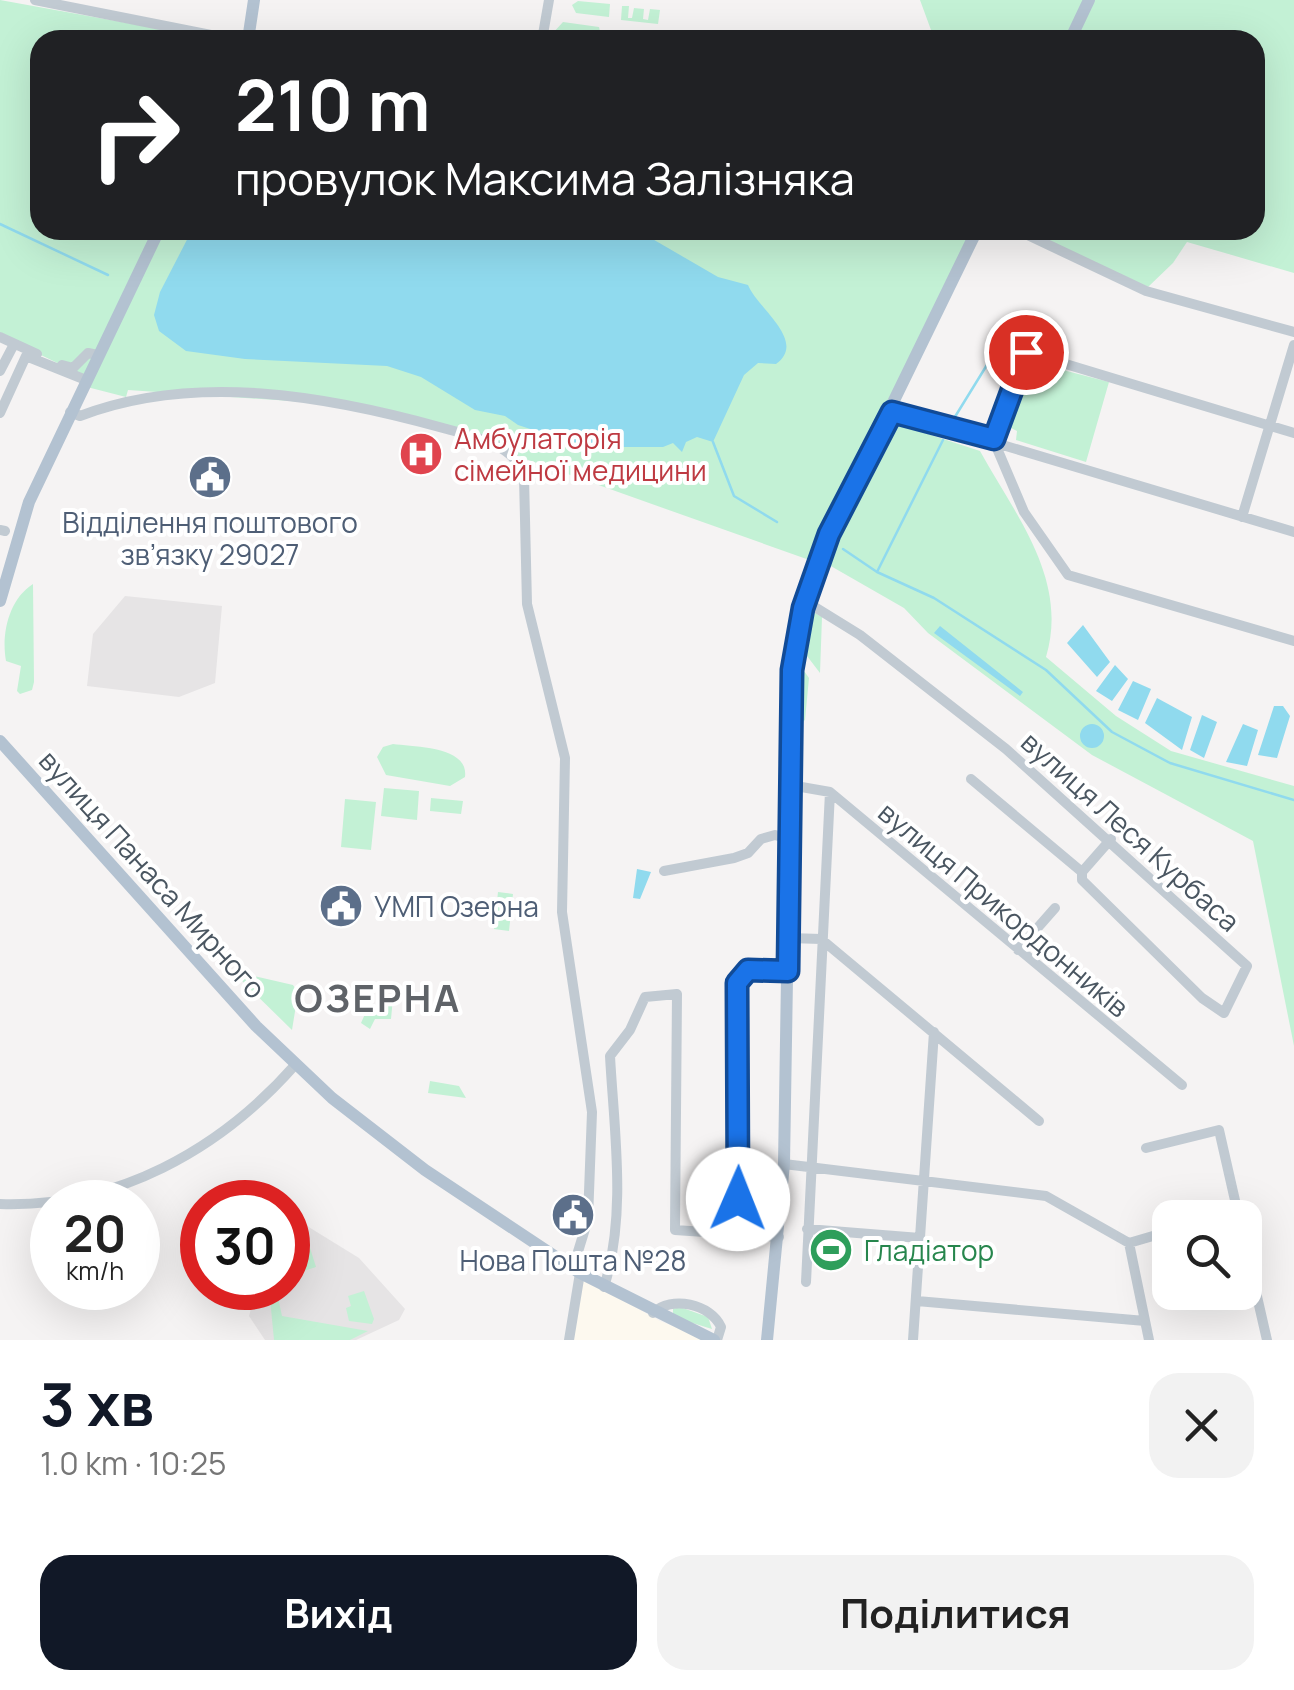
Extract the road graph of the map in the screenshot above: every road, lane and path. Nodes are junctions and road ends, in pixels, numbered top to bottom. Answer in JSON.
{"nodes":[{"id":1,"x":35,"y":0,"type":"edge"},
{"id":2,"x":254,"y":0,"type":"edge"},
{"id":3,"x":549,"y":0,"type":"edge"},
{"id":4,"x":1089,"y":0,"type":"edge"},
{"id":5,"x":186,"y":30,"type":"edge"},
{"id":6,"x":250,"y":30,"type":"edge"},
{"id":7,"x":544,"y":30,"type":"edge"},
{"id":8,"x":1075,"y":30,"type":"edge"},
{"id":9,"x":154,"y":240,"type":"edge"},
{"id":10,"x":972,"y":240,"type":"edge"},
{"id":11,"x":1038,"y":240,"type":"edge"},
{"id":12,"x":1294,"y":332,"type":"edge"},
{"id":13,"x":0,"y":340,"type":"edge"},
{"id":14,"x":1294,"y":345,"type":"edge"},
{"id":15,"x":12,"y":348,"type":"junction"},
{"id":16,"x":26,"y":356,"type":"junction"},
{"id":17,"x":98,"y":356,"type":"junction"},
{"id":18,"x":0,"y":371,"type":"edge"},
{"id":19,"x":86,"y":380,"type":"junction"},
{"id":20,"x":70,"y":412,"type":"junction"},
{"id":21,"x":892,"y":412,"type":"junction"},
{"id":22,"x":0,"y":413,"type":"edge"},
{"id":23,"x":1269,"y":425,"type":"junction"},
{"id":24,"x":1294,"y":433,"type":"edge"},
{"id":25,"x":994,"y":439,"type":"junction"},
{"id":26,"x":1242,"y":517,"type":"junction"},
{"id":27,"x":1294,"y":532,"type":"edge"},
{"id":28,"x":0,"y":600,"type":"edge"},
{"id":29,"x":805,"y":601,"type":"junction"},
{"id":30,"x":1294,"y":641,"type":"edge"},
{"id":31,"x":2,"y":745,"type":"edge"},
{"id":32,"x":970,"y":779,"type":"dead end"},
{"id":33,"x":790,"y":785,"type":"junction"},
{"id":34,"x":830,"y":792,"type":"junction"},
{"id":35,"x":788,"y":839,"type":"junction"},
{"id":36,"x":1111,"y":839,"type":"junction"},
{"id":37,"x":664,"y":872,"type":"dead end"},
{"id":38,"x":1082,"y":872,"type":"junction"},
{"id":39,"x":1055,"y":908,"type":"dead end"},
{"id":40,"x":789,"y":938,"type":"junction"},
{"id":41,"x":820,"y":939,"type":"junction"},
{"id":42,"x":1018,"y":950,"type":"junction"},
{"id":43,"x":788,"y":971,"type":"junction"},
{"id":44,"x":934,"y":1032,"type":"junction"},
{"id":45,"x":295,"y":1065,"type":"junction"},
{"id":46,"x":1182,"y":1085,"type":"dead end"},
{"id":47,"x":1040,"y":1121,"type":"dead end"},
{"id":48,"x":1146,"y":1148,"type":"dead end"},
{"id":49,"x":784,"y":1164,"type":"junction"},
{"id":50,"x":810,"y":1167,"type":"junction"},
{"id":51,"x":925,"y":1182,"type":"junction"},
{"id":52,"x":1235,"y":1200,"type":"edge"},
{"id":53,"x":0,"y":1204,"type":"edge"},
{"id":54,"x":807,"y":1229,"type":"junction"},
{"id":55,"x":736,"y":1233,"type":"junction"},
{"id":56,"x":1152,"y":1236,"type":"edge"},
{"id":57,"x":779,"y":1238,"type":"junction"},
{"id":58,"x":920,"y":1238,"type":"junction"},
{"id":59,"x":1129,"y":1243,"type":"junction"},
{"id":60,"x":576,"y":1271,"type":"junction"},
{"id":61,"x":806,"y":1282,"type":"dead end"},
{"id":62,"x":604,"y":1286,"type":"junction"},
{"id":63,"x":916,"y":1301,"type":"junction"},
{"id":64,"x":1259,"y":1310,"type":"edge"},
{"id":65,"x":653,"y":1313,"type":"junction"},
{"id":66,"x":1145,"y":1322,"type":"junction"},
{"id":67,"x":569,"y":1340,"type":"edge"},
{"id":68,"x":716,"y":1340,"type":"edge"},
{"id":69,"x":766,"y":1340,"type":"edge"},
{"id":70,"x":913,"y":1340,"type":"edge"},
{"id":71,"x":1149,"y":1340,"type":"edge"},
{"id":72,"x":1266,"y":1340,"type":"edge"}],
"edges":[{"from":1,"to":5,"type":"street"},
{"from":2,"to":6,"type":"main road"},
{"from":3,"to":7,"type":"street"},
{"from":4,"to":8,"type":"main road"},
{"from":9,"to":17,"type":"main road"},
{"from":10,"to":21,"type":"main road"},
{"from":11,"to":12,"type":"street"},
{"from":13,"to":15,"type":"street"},
{"from":13,"to":17,"type":"street"},
{"from":14,"to":23,"type":"street"},
{"from":15,"to":16,"type":"street"},
{"from":15,"to":18,"type":"street"},
{"from":16,"to":19,"type":"street"},
{"from":16,"to":22,"type":"street"},
{"from":17,"to":19,"type":"main road"},
{"from":19,"to":20,"type":"main road"},
{"from":20,"to":28,"type":"main road"},
{"from":20,"to":60,"type":"street"},
{"from":21,"to":25,"type":"street"},
{"from":21,"to":29,"type":"main road"},
{"from":23,"to":24,"type":"street"},
{"from":23,"to":25,"type":"street"},
{"from":23,"to":26,"type":"street"},
{"from":25,"to":26,"type":"street"},
{"from":25,"to":30,"type":"street"},
{"from":26,"to":27,"type":"street"},
{"from":29,"to":33,"type":"main road"},
{"from":29,"to":36,"type":"street","name":"вулиця Леся Курбаса"},
{"from":31,"to":45,"type":"main road","name":"вулиця Панаса Мирного"},
{"from":32,"to":38,"type":"street","name":"вулиця Леся Курбаса"},
{"from":33,"to":34,"type":"street"},
{"from":33,"to":35,"type":"main road"},
{"from":34,"to":41,"type":"street"},
{"from":34,"to":42,"type":"street","name":"вулиця Прикордонників"},
{"from":35,"to":37,"type":"street"},
{"from":35,"to":40,"type":"main road"},
{"from":36,"to":38,"type":"street"},
{"from":36,"to":38,"type":"street","name":"вулиця Леся Курбаса"},
{"from":39,"to":42,"type":"street"},
{"from":40,"to":41,"type":"street"},
{"from":40,"to":43,"type":"main road"},
{"from":41,"to":44,"type":"street"},
{"from":41,"to":50,"type":"street"},
{"from":42,"to":46,"type":"street","name":"вулиця Прикордонників"},
{"from":43,"to":49,"type":"main road"},
{"from":43,"to":55,"type":"street"},
{"from":44,"to":47,"type":"street"},
{"from":44,"to":51,"type":"street"},
{"from":45,"to":53,"type":"street"},
{"from":45,"to":60,"type":"main road","name":"вулиця Панаса Мирного"},
{"from":48,"to":52,"type":"street"},
{"from":49,"to":50,"type":"street"},
{"from":49,"to":57,"type":"main road"},
{"from":50,"to":51,"type":"street"},
{"from":50,"to":54,"type":"street"},
{"from":51,"to":58,"type":"street"},
{"from":51,"to":59,"type":"street"},
{"from":54,"to":58,"type":"street"},
{"from":54,"to":61,"type":"street"},
{"from":55,"to":57,"type":"street"},
{"from":55,"to":62,"type":"street"},
{"from":56,"to":59,"type":"street"},
{"from":57,"to":69,"type":"main road"},
{"from":58,"to":63,"type":"street"},
{"from":59,"to":66,"type":"street"},
{"from":60,"to":62,"type":"main road","name":"вулиця Панаса Мирного"},
{"from":60,"to":67,"type":"street"},
{"from":62,"to":65,"type":"main road","name":"вулиця Панаса Мирного"},
{"from":63,"to":66,"type":"street"},
{"from":63,"to":70,"type":"street"},
{"from":64,"to":72,"type":"street"},
{"from":65,"to":68,"type":"main road","name":"вулиця Панаса Мирного"},
{"from":65,"to":68,"type":"street"},
{"from":66,"to":71,"type":"street"}]}
